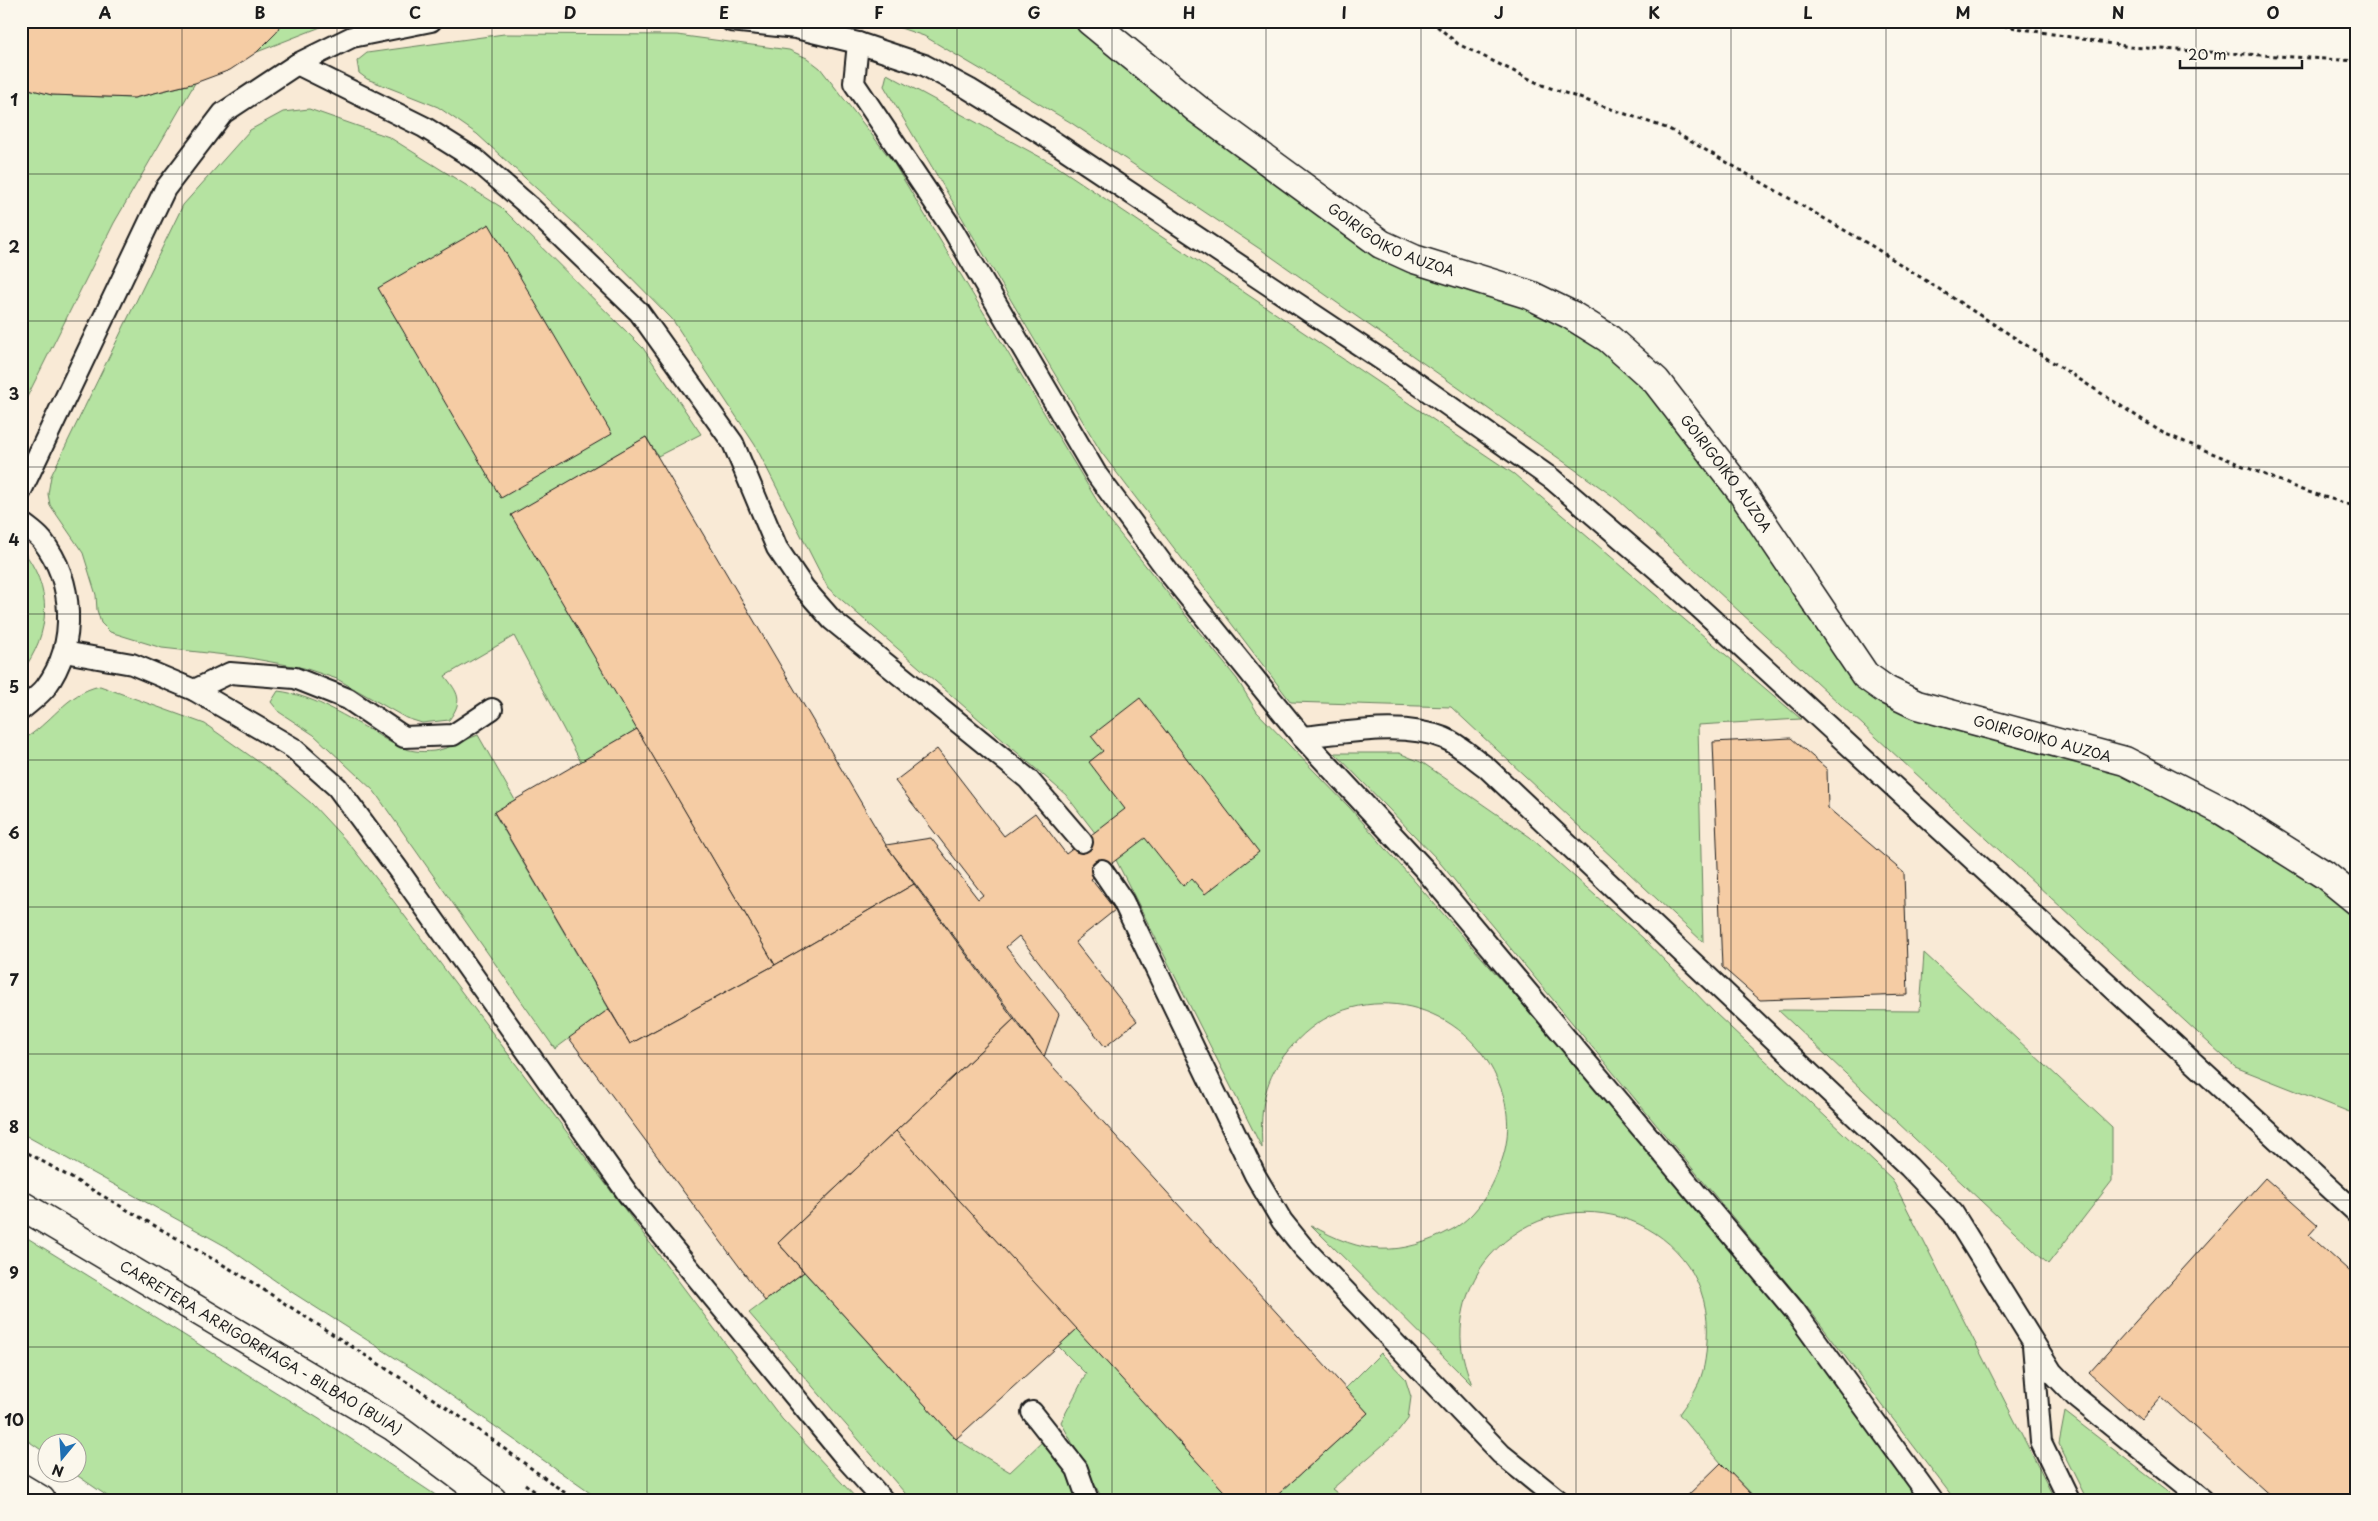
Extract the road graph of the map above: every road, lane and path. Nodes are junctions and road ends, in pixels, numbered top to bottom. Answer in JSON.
{"nodes":[{"id":1,"x":431,"y":21,"type":"edge"},
{"id":2,"x":730,"y":21,"type":"edge"},
{"id":3,"x":1090,"y":21,"type":"edge"},
{"id":4,"x":1431,"y":21,"type":"edge"},
{"id":5,"x":1988,"y":21,"type":"edge"},
{"id":6,"x":858,"y":43,"type":"junction"},
{"id":7,"x":2357,"y":61,"type":"edge"},
{"id":8,"x":296,"y":64,"type":"junction"},
{"id":9,"x":21,"y":491,"type":"edge"},
{"id":10,"x":2357,"y":507,"type":"edge"},
{"id":11,"x":21,"y":522,"type":"edge"},
{"id":12,"x":64,"y":652,"type":"junction"},
{"id":13,"x":194,"y":690,"type":"junction"},
{"id":14,"x":492,"y":709,"type":"dead end"},
{"id":15,"x":21,"y":710,"type":"edge"},
{"id":16,"x":1302,"y":737,"type":"junction"},
{"id":17,"x":1082,"y":842,"type":"dead end"},
{"id":18,"x":1102,"y":870,"type":"dead end"},
{"id":19,"x":2357,"y":901,"type":"edge"},
{"id":20,"x":21,"y":1149,"type":"edge"},
{"id":21,"x":21,"y":1205,"type":"edge"},
{"id":22,"x":2357,"y":1213,"type":"edge"},
{"id":23,"x":2033,"y":1341,"type":"junction"},
{"id":24,"x":1032,"y":1412,"type":"dead end"},
{"id":25,"x":21,"y":1488,"type":"edge"},
{"id":26,"x":37,"y":1500,"type":"edge"},
{"id":27,"x":41,"y":1500,"type":"edge"},
{"id":28,"x":492,"y":1500,"type":"edge"},
{"id":29,"x":575,"y":1500,"type":"edge"},
{"id":30,"x":883,"y":1500,"type":"edge"},
{"id":31,"x":1088,"y":1500,"type":"edge"},
{"id":32,"x":1558,"y":1500,"type":"edge"},
{"id":33,"x":1932,"y":1500,"type":"edge"},
{"id":34,"x":2069,"y":1500,"type":"edge"},
{"id":35,"x":2203,"y":1500,"type":"edge"}],
"edges":[{"from":1,"to":8,"type":"lane"},
{"from":2,"to":6,"type":"lane"},
{"from":3,"to":19,"type":"main road","name":"GOIRIGOIKO AUZOA"},
{"from":4,"to":10,"type":"path"},
{"from":5,"to":7,"type":"path"},
{"from":6,"to":16,"type":"lane"},
{"from":6,"to":22,"type":"lane"},
{"from":8,"to":9,"type":"lane"},
{"from":8,"to":17,"type":"lane"},
{"from":11,"to":12,"type":"lane"},
{"from":12,"to":13,"type":"lane"},
{"from":12,"to":15,"type":"lane"},
{"from":13,"to":14,"type":"lane"},
{"from":13,"to":30,"type":"lane"},
{"from":16,"to":23,"type":"lane"},
{"from":16,"to":33,"type":"lane"},
{"from":18,"to":32,"type":"lane"},
{"from":20,"to":29,"type":"path"},
{"from":21,"to":28,"type":"main road","name":"CARRETERA ARRIGORRIAGA - BILBAO (BUIA)"},
{"from":23,"to":34,"type":"lane"},
{"from":23,"to":35,"type":"lane"},
{"from":24,"to":31,"type":"lane"},
{"from":25,"to":26,"type":"main road"},
{"from":25,"to":27,"type":"main road"}]}
